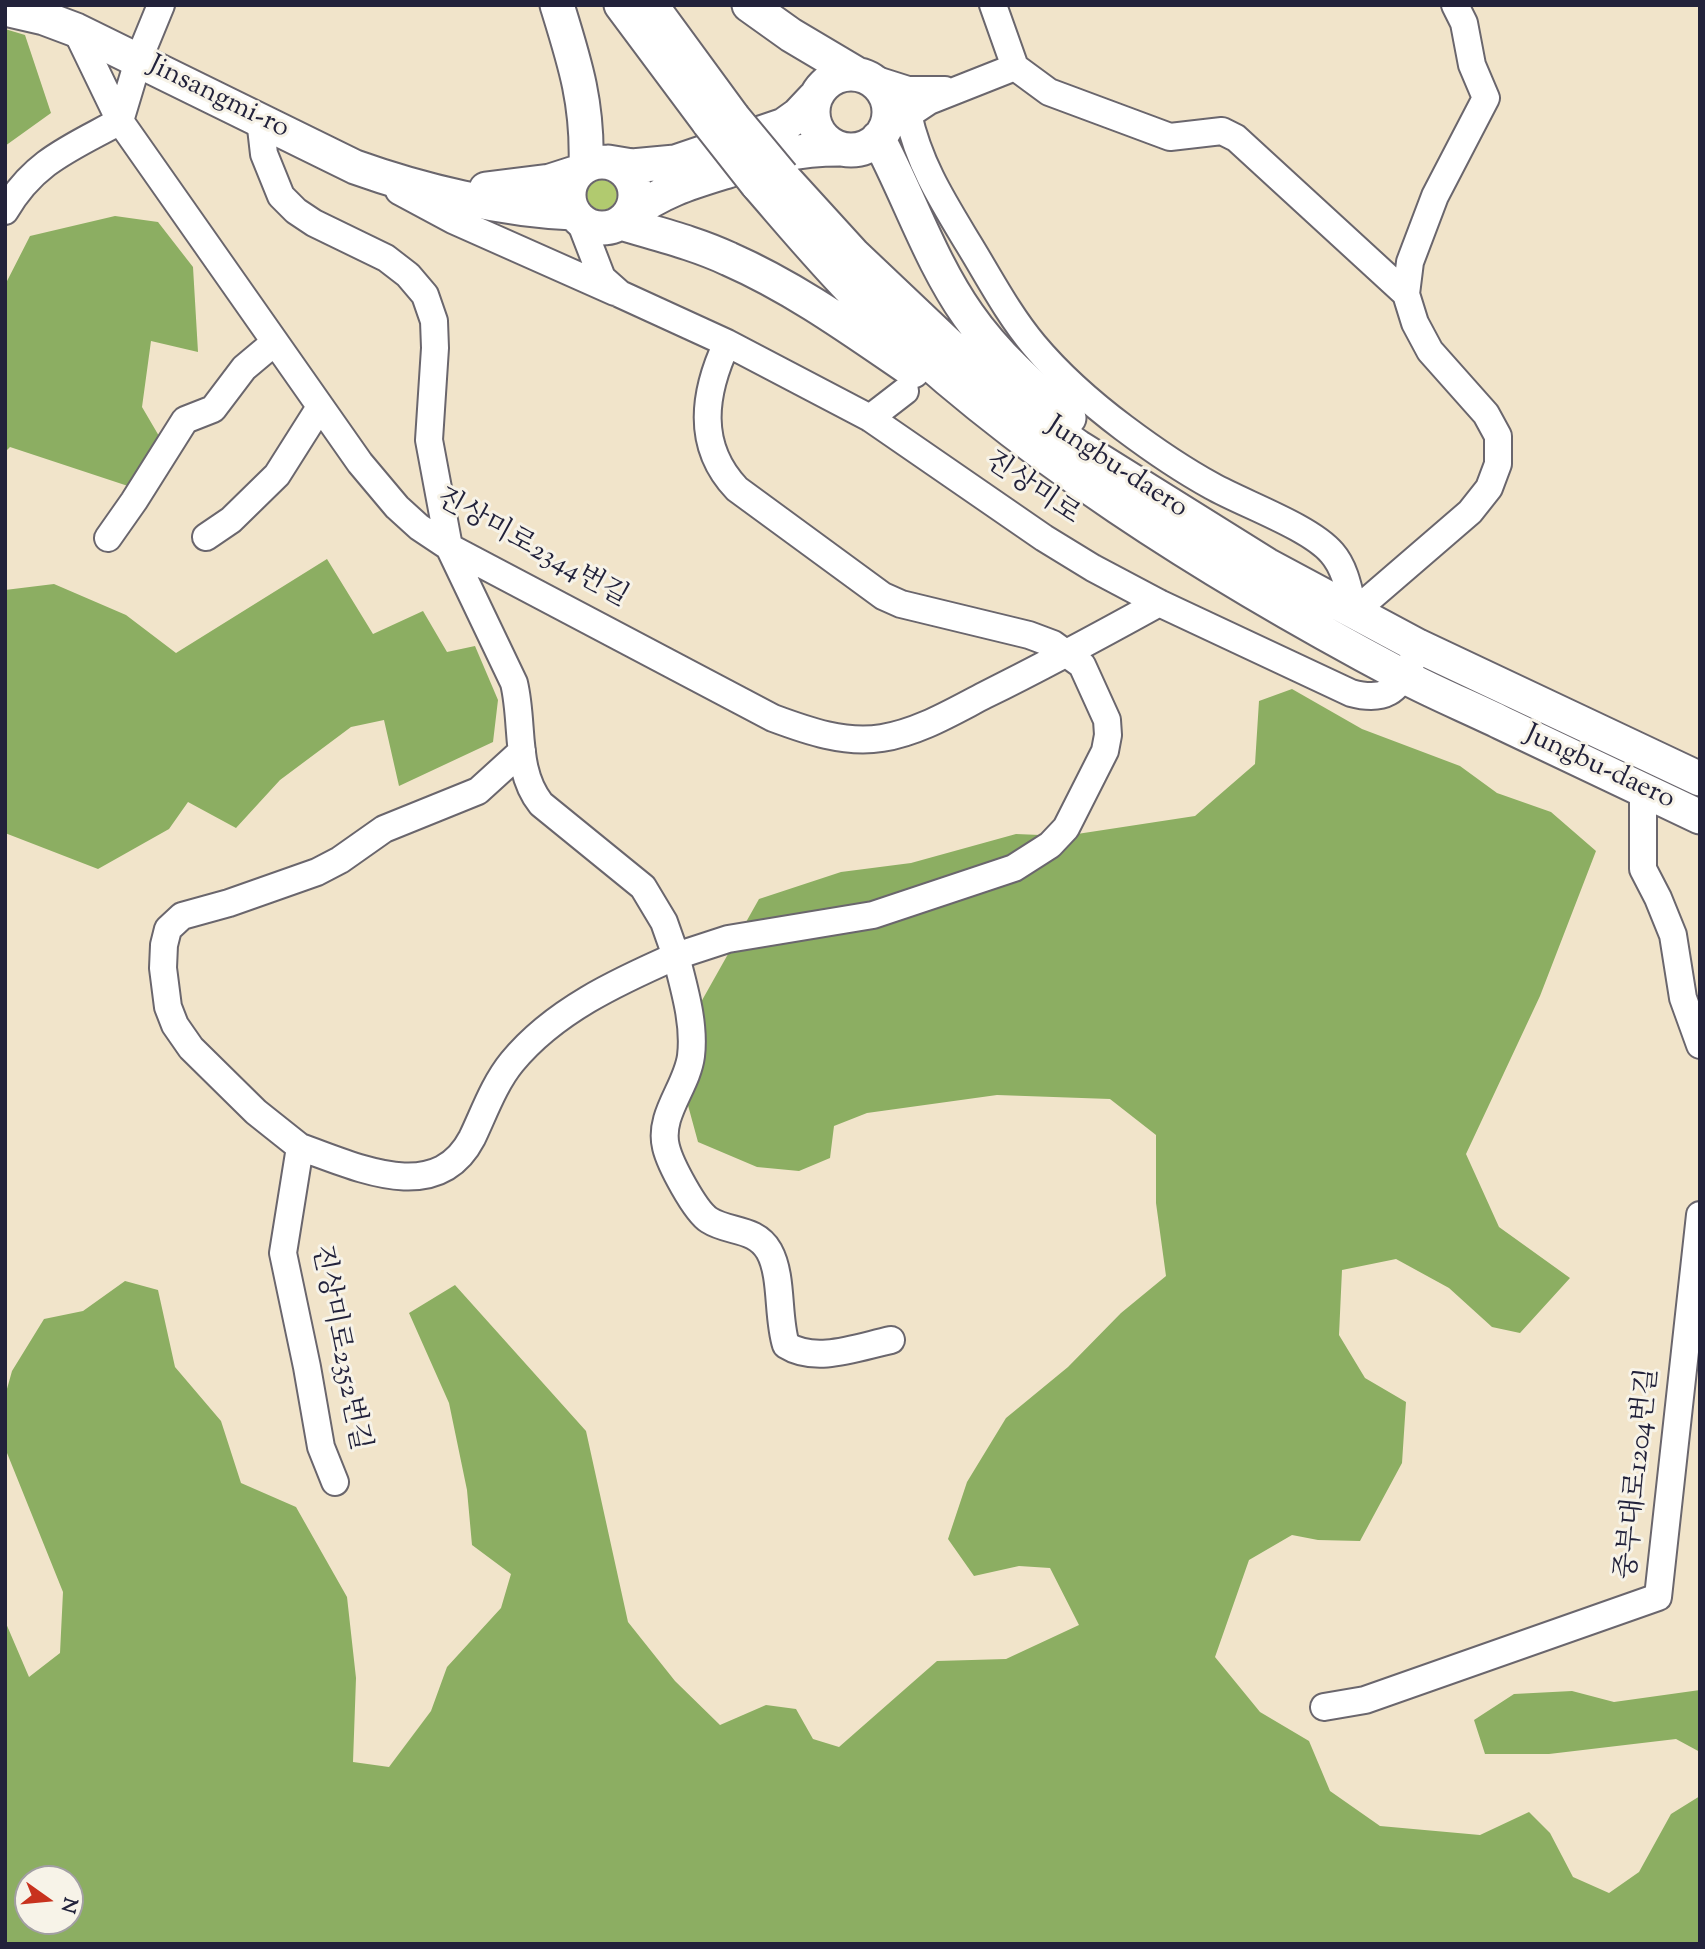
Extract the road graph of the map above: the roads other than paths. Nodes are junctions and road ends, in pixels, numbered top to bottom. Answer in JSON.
{"nodes":[{"id":1,"x":161,"y":5,"type":"edge"},
{"id":2,"x":556,"y":5,"type":"edge"},
{"id":3,"x":621,"y":5,"type":"edge"},
{"id":4,"x":651,"y":5,"type":"edge"},
{"id":5,"x":749,"y":5,"type":"edge"},
{"id":6,"x":993,"y":5,"type":"edge"},
{"id":7,"x":1455,"y":5,"type":"edge"},
{"id":8,"x":5,"y":9,"type":"edge"},
{"id":9,"x":76,"y":30,"type":"junction"},
{"id":10,"x":138,"y":61,"type":"junction"},
{"id":11,"x":1015,"y":67,"type":"junction"},
{"id":12,"x":861,"y":75,"type":"junction"},
{"id":13,"x":960,"y":89,"type":"junction"},
{"id":14,"x":814,"y":98,"type":"junction"},
{"id":15,"x":260,"y":119,"type":"junction"},
{"id":16,"x":721,"y":120,"type":"junction"},
{"id":17,"x":120,"y":121,"type":"junction"},
{"id":18,"x":890,"y":128,"type":"junction"},
{"id":19,"x":840,"y":149,"type":"junction"},
{"id":20,"x":591,"y":166,"type":"junction"},
{"id":21,"x":355,"y":167,"type":"junction"},
{"id":22,"x":769,"y":180,"type":"junction"},
{"id":23,"x":431,"y":189,"type":"junction"},
{"id":24,"x":5,"y":211,"type":"edge"},
{"id":25,"x":603,"y":220,"type":"junction"},
{"id":26,"x":611,"y":286,"type":"junction"},
{"id":27,"x":1406,"y":294,"type":"junction"},
{"id":28,"x":275,"y":342,"type":"junction"},
{"id":29,"x":727,"y":343,"type":"junction"},
{"id":30,"x":905,"y":391,"type":"dead end"},
{"id":31,"x":320,"y":407,"type":"junction"},
{"id":32,"x":870,"y":418,"type":"junction"},
{"id":33,"x":1090,"y":489,"type":"junction"},
{"id":34,"x":1187,"y":516,"type":"junction"},
{"id":35,"x":206,"y":537,"type":"dead end"},
{"id":36,"x":108,"y":538,"type":"dead end"},
{"id":37,"x":449,"y":547,"type":"junction"},
{"id":38,"x":1159,"y":603,"type":"junction"},
{"id":39,"x":1354,"y":612,"type":"junction"},
{"id":40,"x":1418,"y":646,"type":"junction"},
{"id":41,"x":1068,"y":654,"type":"junction"},
{"id":42,"x":1405,"y":677,"type":"junction"},
{"id":43,"x":522,"y":751,"type":"junction"},
{"id":44,"x":1700,"y":779,"type":"edge"},
{"id":45,"x":1643,"y":789,"type":"junction"},
{"id":46,"x":1700,"y":817,"type":"edge"},
{"id":47,"x":676,"y":956,"type":"junction"},
{"id":48,"x":1700,"y":1045,"type":"edge"},
{"id":49,"x":300,"y":1147,"type":"junction"},
{"id":50,"x":1700,"y":1215,"type":"edge"},
{"id":51,"x":891,"y":1340,"type":"dead end"},
{"id":52,"x":335,"y":1482,"type":"dead end"},
{"id":53,"x":1324,"y":1707,"type":"dead end"}],
"edges":[{"from":1,"to":10,"type":"street"},
{"from":2,"to":20,"type":"main road"},
{"from":3,"to":16,"type":"main road"},
{"from":4,"to":16,"type":"main road"},
{"from":5,"to":12,"type":"main road"},
{"from":6,"to":11,"type":"street"},
{"from":7,"to":27,"type":"street"},
{"from":8,"to":9,"type":"main road","name":"Jinsangmi-ro"},
{"from":9,"to":10,"type":"main road","name":"Jinsangmi-ro"},
{"from":9,"to":17,"type":"street","name":"진상미로2344번길"},
{"from":10,"to":15,"type":"main road","name":"Jinsangmi-ro"},
{"from":10,"to":17,"type":"street"},
{"from":11,"to":13,"type":"street"},
{"from":11,"to":27,"type":"street"},
{"from":12,"to":13,"type":"street"},
{"from":12,"to":14,"type":"main road"},
{"from":12,"to":18,"type":"main road"},
{"from":13,"to":18,"type":"street"},
{"from":14,"to":19,"type":"main road"},
{"from":14,"to":20,"type":"main road"},
{"from":15,"to":21,"type":"main road","name":"Jinsangmi-ro"},
{"from":15,"to":37,"type":"street"},
{"from":16,"to":22,"type":"main road","bridge":true},
{"from":17,"to":24,"type":"street"},
{"from":17,"to":28,"type":"street","name":"진상미로2344번길"},
{"from":18,"to":19,"type":"main road"},
{"from":18,"to":34,"type":"main road"},
{"from":18,"to":39,"type":"street"},
{"from":19,"to":25,"type":"main road"},
{"from":20,"to":23,"type":"main road"},
{"from":20,"to":25,"type":"main road"},
{"from":20,"to":25,"type":"main road"},
{"from":21,"to":23,"type":"main road","name":"Jinsangmi-ro"},
{"from":21,"to":26,"type":"street","name":"진상미로"},
{"from":22,"to":33,"type":"main road","name":"Jungbu-daero"},
{"from":22,"to":34,"type":"main road","name":"Jungbu-daero"},
{"from":23,"to":25,"type":"main road"},
{"from":25,"to":26,"type":"street"},
{"from":25,"to":33,"type":"main road"},
{"from":26,"to":29,"type":"street","name":"진상미로"},
{"from":27,"to":39,"type":"street"},
{"from":28,"to":31,"type":"street","name":"진상미로2344번길"},
{"from":28,"to":36,"type":"street"},
{"from":29,"to":32,"type":"street","name":"진상미로"},
{"from":29,"to":41,"type":"street"},
{"from":30,"to":32,"type":"street"},
{"from":31,"to":35,"type":"street"},
{"from":31,"to":37,"type":"street","name":"진상미로2344번길"},
{"from":32,"to":38,"type":"street","name":"진상미로"},
{"from":33,"to":42,"type":"main road","name":"Jungbu-daero"},
{"from":34,"to":39,"type":"main road","name":"Jungbu-daero"},
{"from":37,"to":41,"type":"street","name":"진상미로2344번길"},
{"from":37,"to":43,"type":"street"},
{"from":38,"to":41,"type":"street","name":"진상미로2344번길"},
{"from":38,"to":42,"type":"street","name":"진상미로"},
{"from":39,"to":40,"type":"main road","name":"Jungbu-daero"},
{"from":40,"to":42,"type":"street"},
{"from":40,"to":44,"type":"main road","name":"Jungbu-daero"},
{"from":41,"to":47,"type":"street"},
{"from":42,"to":45,"type":"main road","name":"Jungbu-daero"},
{"from":43,"to":47,"type":"street"},
{"from":43,"to":49,"type":"street"},
{"from":45,"to":46,"type":"main road","name":"Jungbu-daero"},
{"from":45,"to":48,"type":"street"},
{"from":47,"to":49,"type":"street"},
{"from":47,"to":51,"type":"street"},
{"from":49,"to":52,"type":"street","name":"진상미로2352번길"},
{"from":50,"to":53,"type":"street","name":"중부대로1204번길"}]}
